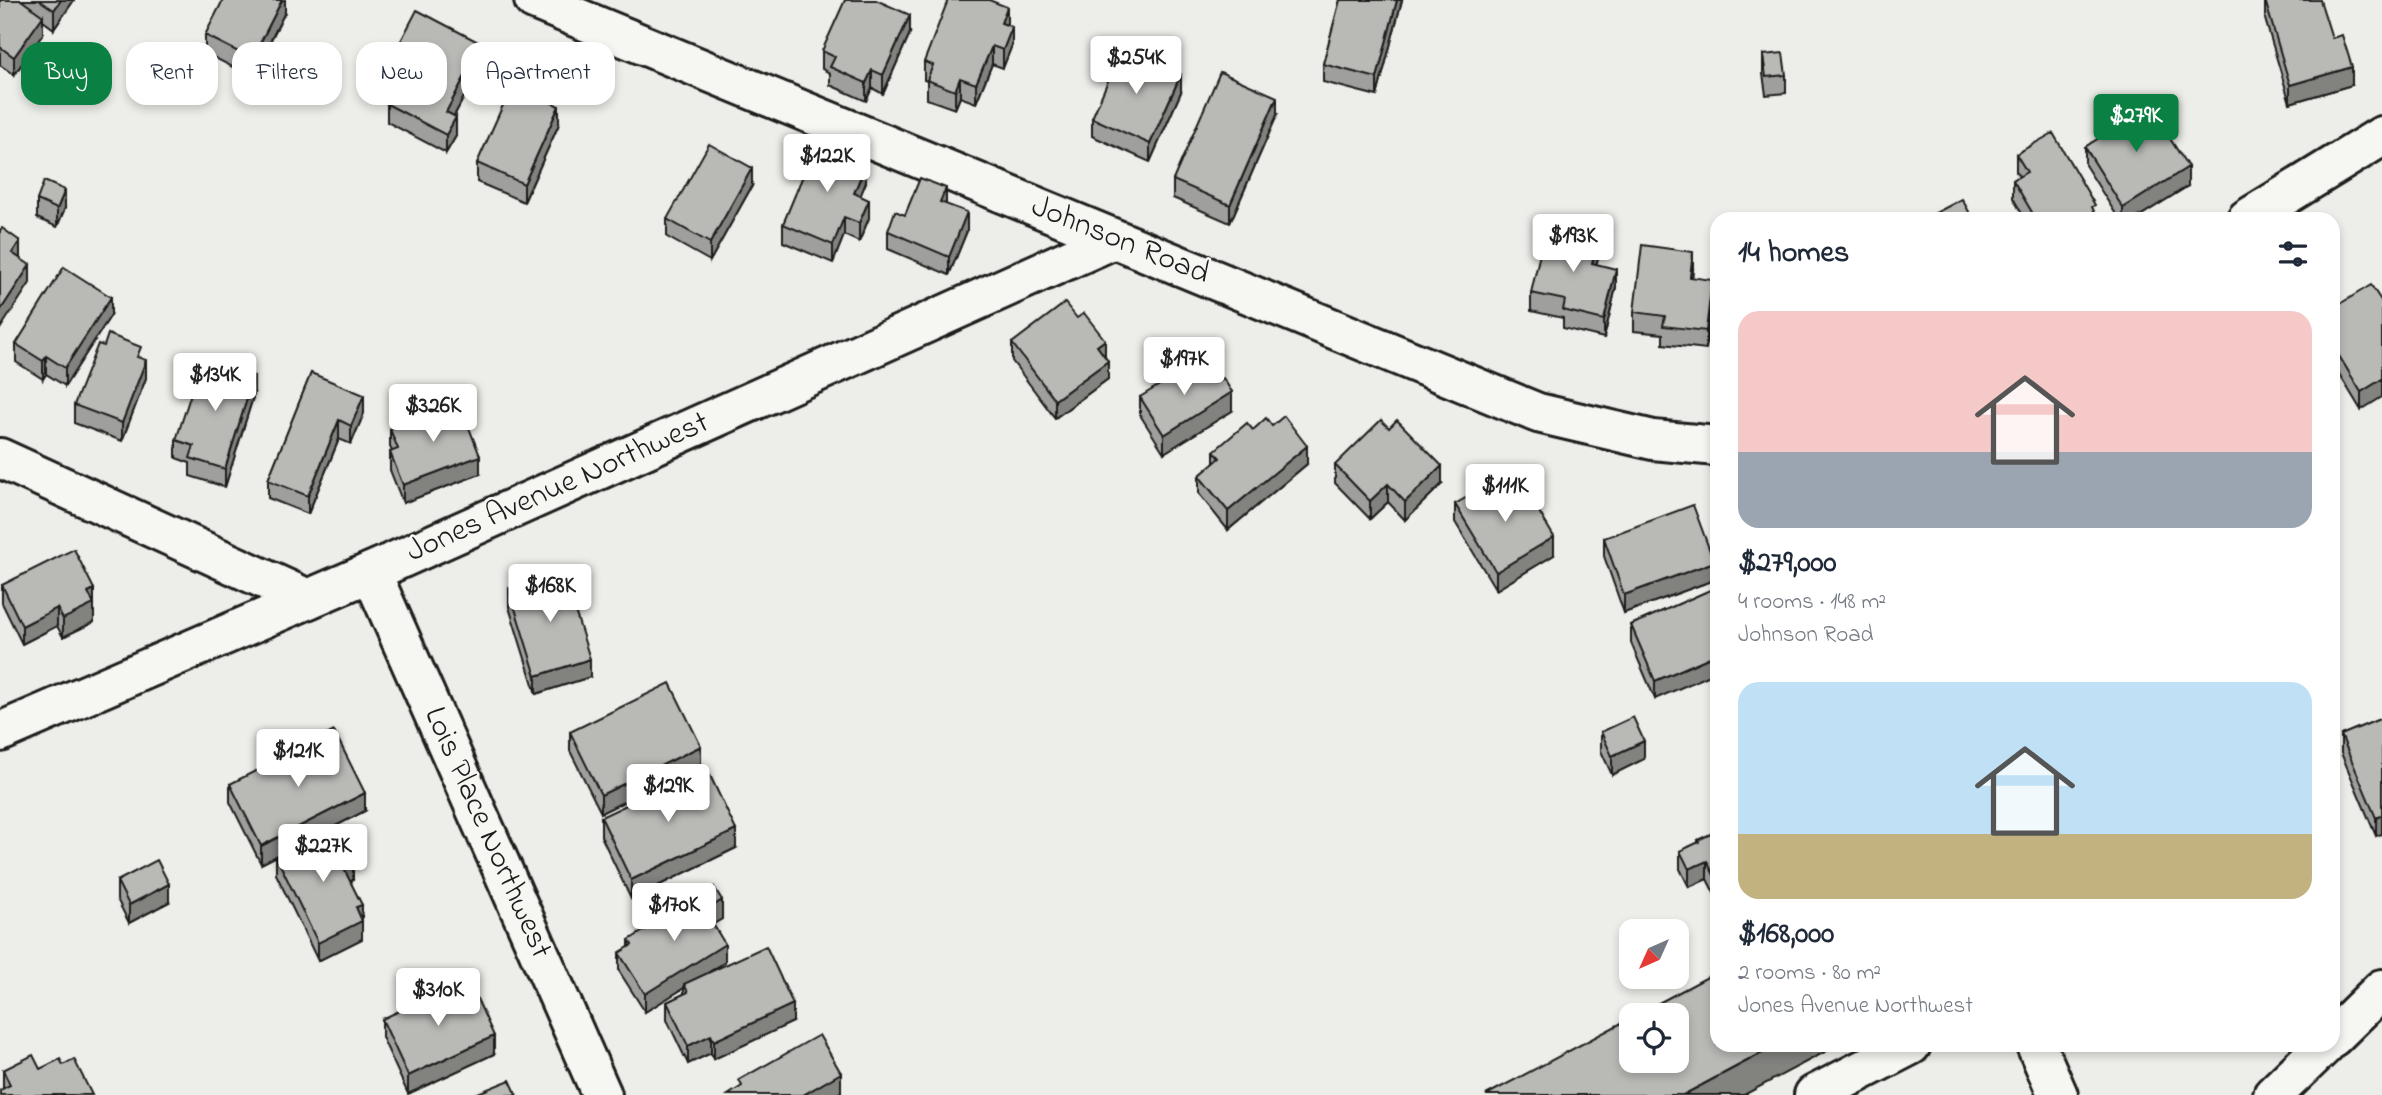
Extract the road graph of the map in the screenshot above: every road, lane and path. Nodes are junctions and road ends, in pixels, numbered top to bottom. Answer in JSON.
{"nodes":[{"id":1,"x":534,"y":0,"type":"edge"},
{"id":2,"x":2382,"y":136,"type":"edge"},
{"id":3,"x":2258,"y":212,"type":"edge"},
{"id":4,"x":1114,"y":239,"type":"junction"},
{"id":5,"x":1710,"y":445,"type":"edge"},
{"id":6,"x":0,"y":458,"type":"edge"},
{"id":7,"x":371,"y":572,"type":"junction"},
{"id":8,"x":308,"y":599,"type":"junction"},
{"id":9,"x":0,"y":732,"type":"edge"},
{"id":10,"x":2382,"y":989,"type":"edge"},
{"id":11,"x":2340,"y":1030,"type":"edge"},
{"id":12,"x":1897,"y":1052,"type":"edge"},
{"id":13,"x":2039,"y":1052,"type":"edge"},
{"id":14,"x":2318,"y":1052,"type":"edge"},
{"id":15,"x":602,"y":1095,"type":"edge"},
{"id":16,"x":1814,"y":1095,"type":"edge"},
{"id":17,"x":2058,"y":1095,"type":"edge"},
{"id":18,"x":2273,"y":1095,"type":"edge"}],
"edges":[{"from":1,"to":4,"type":"street","name":"Johnson Road"},
{"from":2,"to":3,"type":"street"},
{"from":4,"to":5,"type":"street","name":"Johnson Road"},
{"from":4,"to":7,"type":"street","name":"Jones Avenue Northwest"},
{"from":6,"to":8,"type":"street"},
{"from":7,"to":8,"type":"street","name":"Jones Avenue Northwest"},
{"from":7,"to":15,"type":"street","name":"Lois Place Northwest"},
{"from":8,"to":9,"type":"street","name":"Jones Avenue Northwest"},
{"from":10,"to":11,"type":"street"},
{"from":12,"to":16,"type":"street"},
{"from":13,"to":17,"type":"street"},
{"from":14,"to":18,"type":"street"}]}
